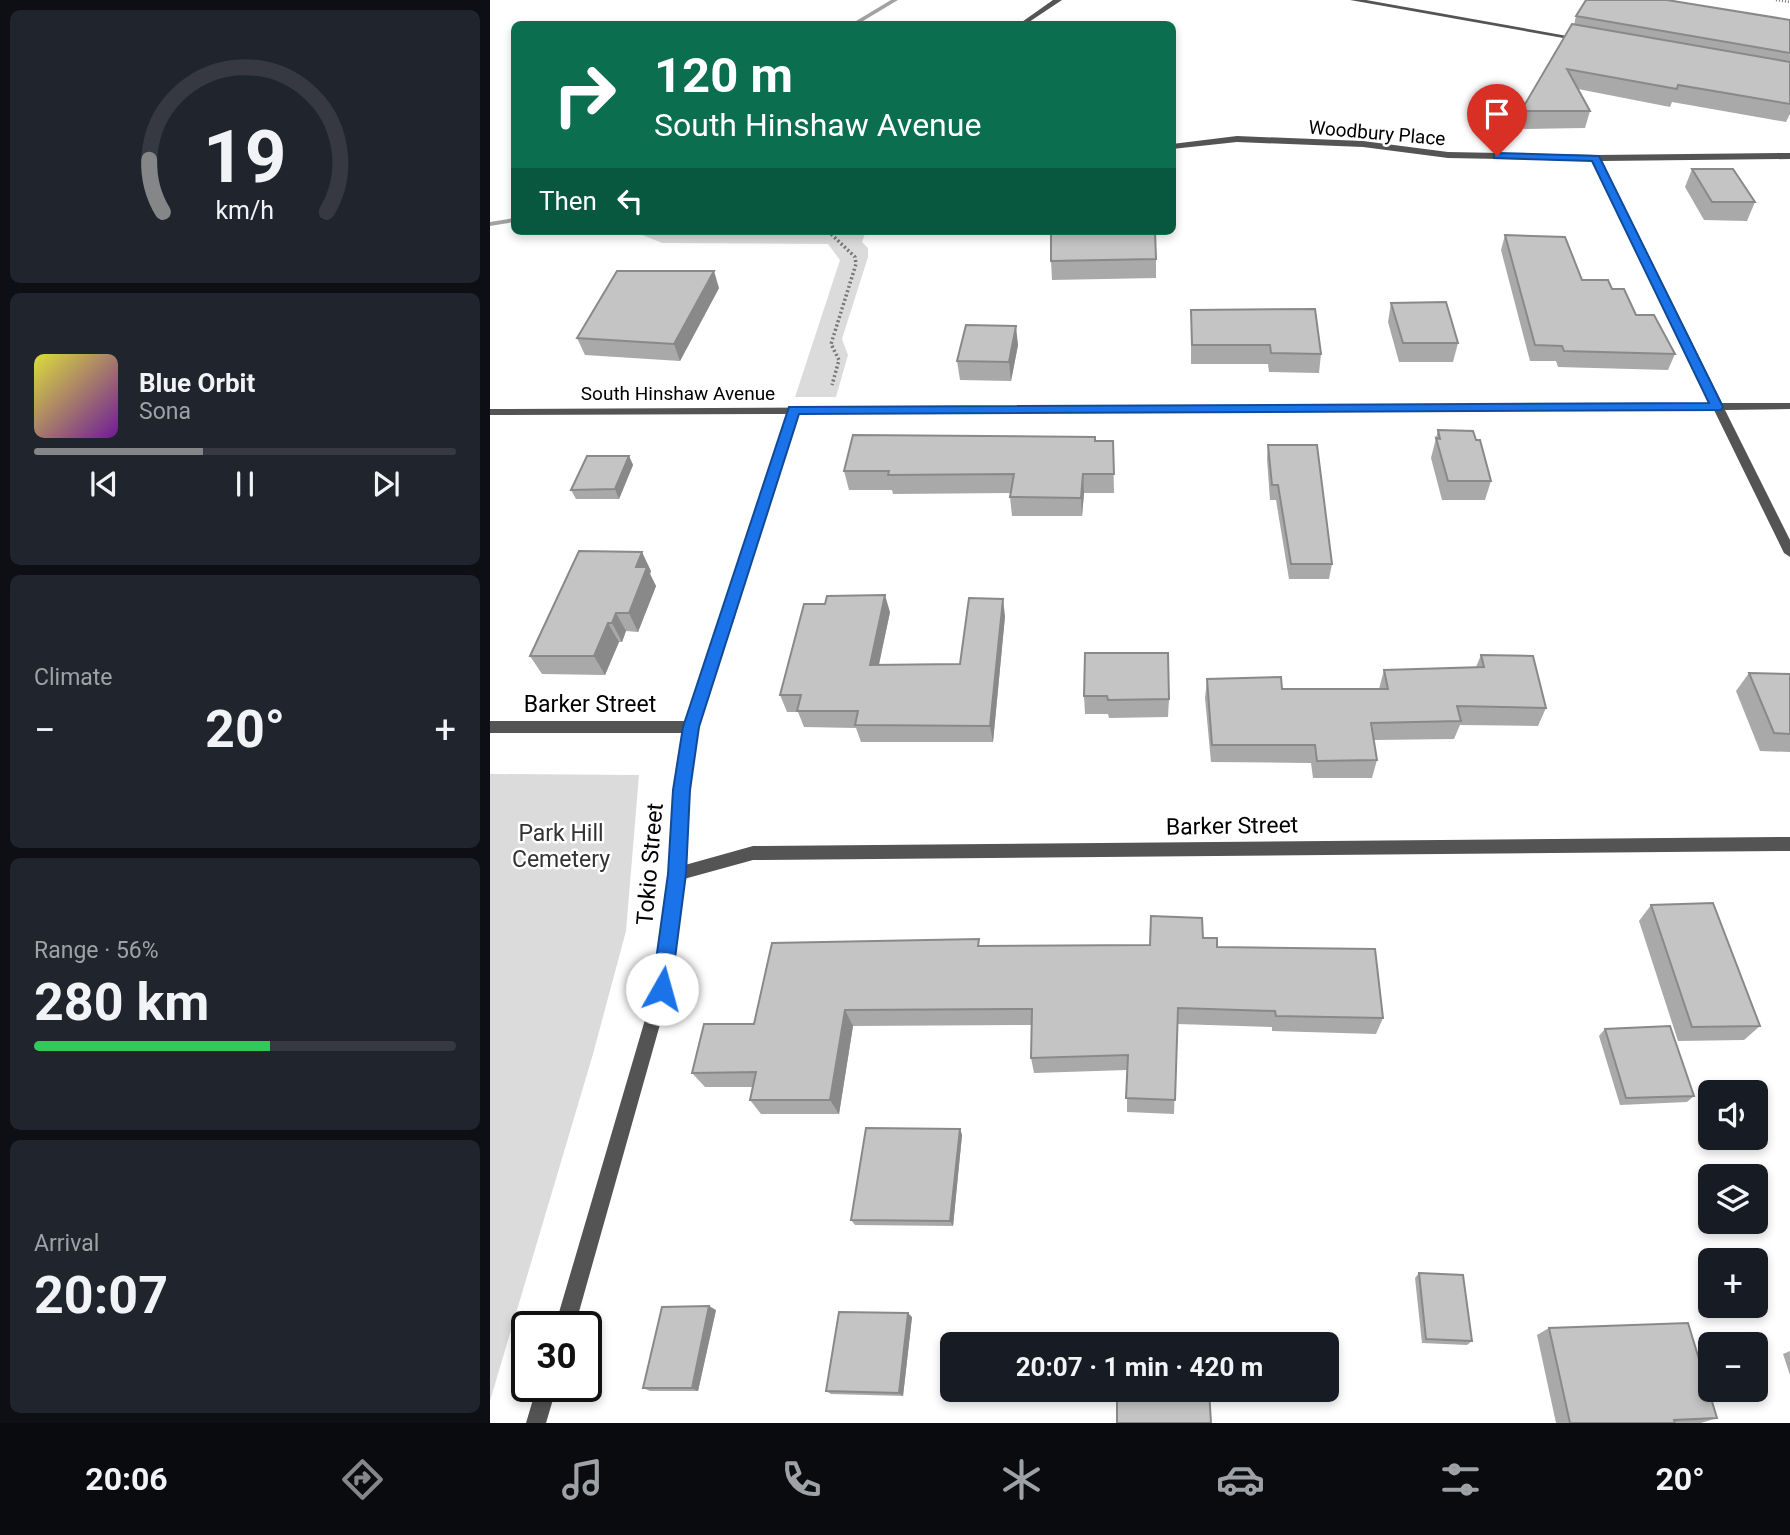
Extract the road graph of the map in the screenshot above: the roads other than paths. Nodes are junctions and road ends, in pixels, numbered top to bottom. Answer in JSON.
{"nodes":[{"id":1,"x":1058,"y":0,"type":"edge"},
{"id":2,"x":1354,"y":0,"type":"edge"},
{"id":3,"x":1026,"y":21,"type":"edge"},
{"id":4,"x":1586,"y":40,"type":"edge"},
{"id":5,"x":1176,"y":147,"type":"edge"},
{"id":6,"x":1790,"y":156,"type":"edge"},
{"id":7,"x":1596,"y":158,"type":"junction"},
{"id":8,"x":1790,"y":406,"type":"edge"},
{"id":9,"x":1717,"y":407,"type":"junction"},
{"id":10,"x":794,"y":410,"type":"junction"},
{"id":11,"x":490,"y":412,"type":"edge"},
{"id":12,"x":1790,"y":553,"type":"edge"},
{"id":13,"x":490,"y":727,"type":"edge"},
{"id":14,"x":691,"y":727,"type":"junction"},
{"id":15,"x":1790,"y":844,"type":"edge"},
{"id":16,"x":677,"y":874,"type":"junction"},
{"id":17,"x":569,"y":1311,"type":"edge"},
{"id":18,"x":542,"y":1402,"type":"edge"},
{"id":19,"x":536,"y":1423,"type":"edge"}],
"edges":[{"from":1,"to":3,"type":"street"},
{"from":2,"to":4,"type":"street"},
{"from":5,"to":7,"type":"street","name":"Woodbury Place"},
{"from":6,"to":7,"type":"street","name":"Woodbury Place"},
{"from":7,"to":9,"type":"street"},
{"from":8,"to":9,"type":"street","name":"South Hinshaw Avenue"},
{"from":9,"to":10,"type":"street","name":"South Hinshaw Avenue"},
{"from":9,"to":12,"type":"street"},
{"from":10,"to":11,"type":"street","name":"South Hinshaw Avenue"},
{"from":10,"to":14,"type":"street","name":"Tokio Street"},
{"from":13,"to":14,"type":"street","name":"Barker Street"},
{"from":14,"to":16,"type":"street","name":"Tokio Street"},
{"from":15,"to":16,"type":"street","name":"Barker Street"},
{"from":16,"to":17,"type":"street","name":"Tokio Street"},
{"from":18,"to":19,"type":"street"}]}
